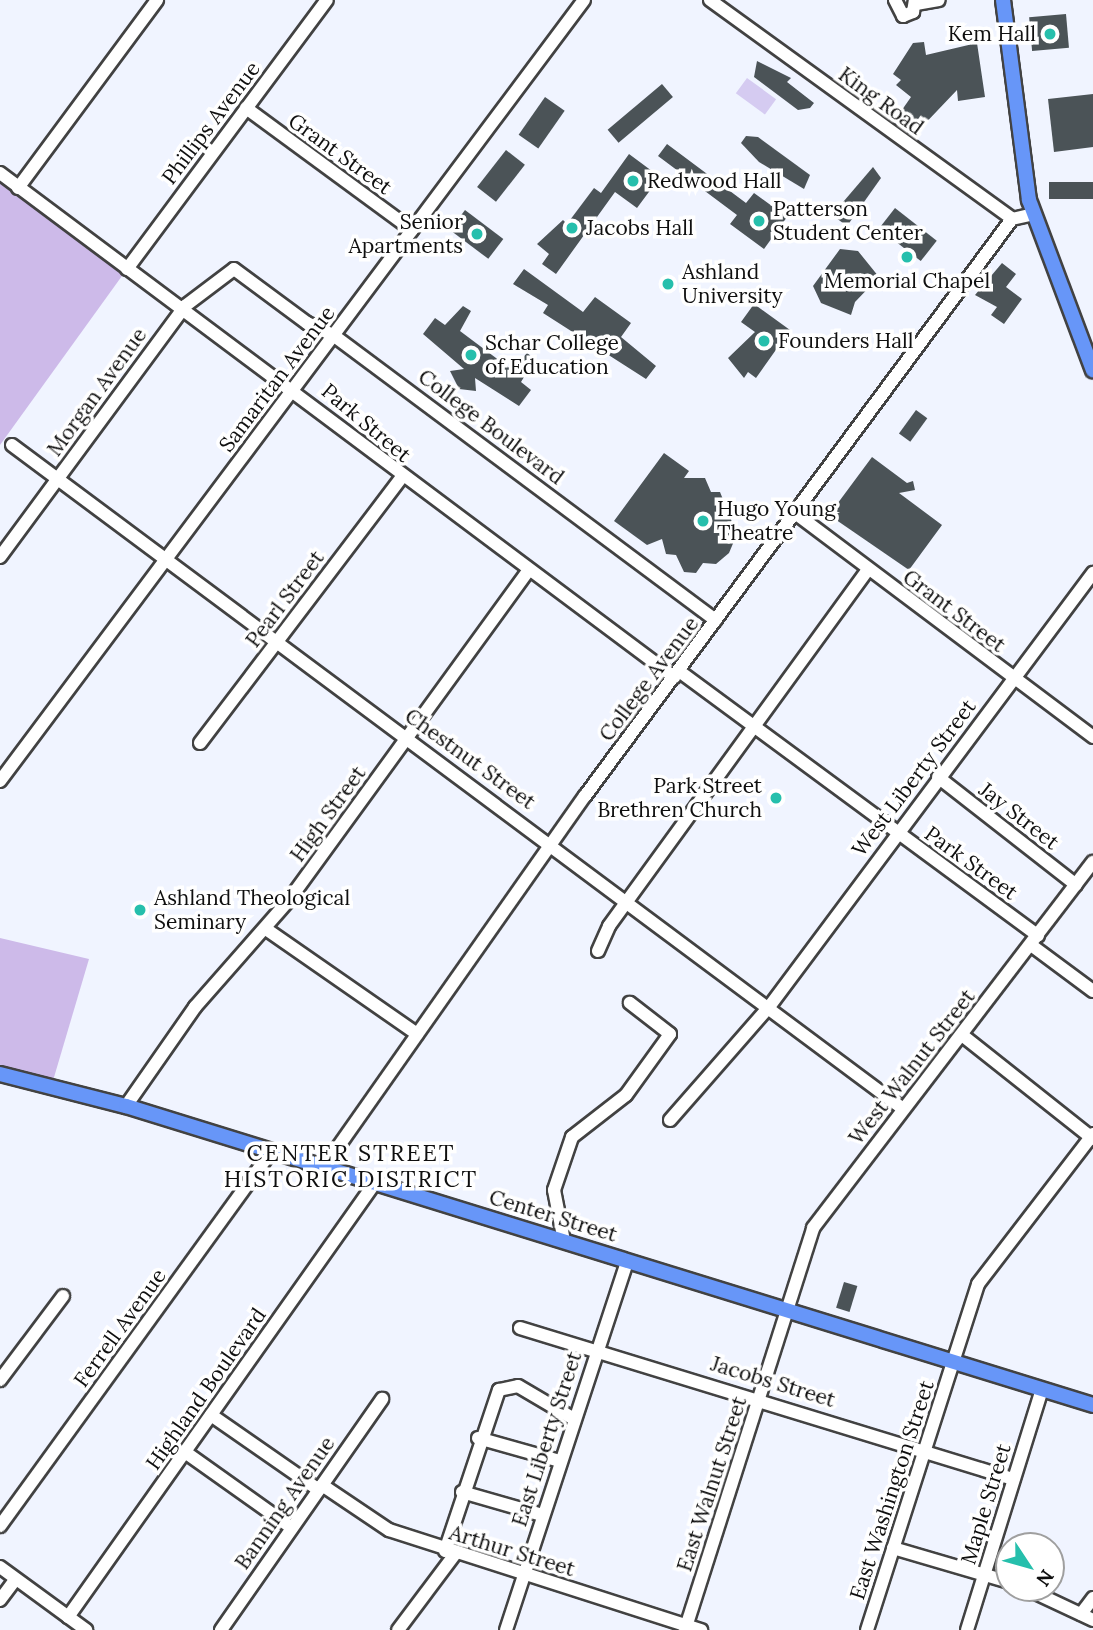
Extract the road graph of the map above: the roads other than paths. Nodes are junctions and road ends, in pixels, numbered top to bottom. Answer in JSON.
{"nodes":[{"id":1,"x":157,"y":0,"type":"edge"},
{"id":2,"x":327,"y":0,"type":"edge"},
{"id":3,"x":584,"y":0,"type":"edge"},
{"id":4,"x":710,"y":0,"type":"edge"},
{"id":5,"x":895,"y":0,"type":"edge"},
{"id":6,"x":939,"y":0,"type":"edge"},
{"id":7,"x":1003,"y":0,"type":"edge"},
{"id":8,"x":915,"y":2,"type":"edge"},
{"id":9,"x":246,"y":108,"type":"junction"},
{"id":10,"x":0,"y":173,"type":"edge"},
{"id":11,"x":18,"y":188,"type":"junction"},
{"id":12,"x":1033,"y":214,"type":"junction"},
{"id":13,"x":1012,"y":219,"type":"junction"},
{"id":14,"x":412,"y":230,"type":"junction"},
{"id":15,"x":127,"y":269,"type":"junction"},
{"id":16,"x":239,"y":271,"type":"joint"},
{"id":17,"x":185,"y":306,"type":"junction"},
{"id":18,"x":333,"y":335,"type":"junction"},
{"id":19,"x":1093,"y":370,"type":"edge"},
{"id":20,"x":293,"y":388,"type":"junction"},
{"id":21,"x":12,"y":445,"type":"dead end"},
{"id":22,"x":402,"y":477,"type":"junction"},
{"id":23,"x":57,"y":479,"type":"junction"},
{"id":24,"x":794,"y":513,"type":"junction"},
{"id":25,"x":0,"y":557,"type":"edge"},
{"id":26,"x":165,"y":560,"type":"junction"},
{"id":27,"x":869,"y":570,"type":"junction"},
{"id":28,"x":528,"y":571,"type":"junction"},
{"id":29,"x":1093,"y":573,"type":"edge"},
{"id":30,"x":716,"y":620,"type":"junction"},
{"id":31,"x":276,"y":643,"type":"junction"},
{"id":32,"x":677,"y":674,"type":"junction"},
{"id":33,"x":1014,"y":680,"type":"junction"},
{"id":34,"x":754,"y":726,"type":"junction"},
{"id":35,"x":409,"y":737,"type":"junction"},
{"id":36,"x":1093,"y":737,"type":"edge"},
{"id":37,"x":200,"y":743,"type":"dead end"},
{"id":38,"x":938,"y":777,"type":"junction"},
{"id":39,"x":0,"y":781,"type":"edge"},
{"id":40,"x":897,"y":831,"type":"junction"},
{"id":41,"x":553,"y":842,"type":"junction"},
{"id":42,"x":1093,"y":862,"type":"edge"},
{"id":43,"x":1076,"y":885,"type":"junction"},
{"id":44,"x":628,"y":902,"type":"junction"},
{"id":45,"x":266,"y":929,"type":"junction"},
{"id":46,"x":1035,"y":940,"type":"junction"},
{"id":47,"x":598,"y":951,"type":"dead end"},
{"id":48,"x":1093,"y":991,"type":"edge"},
{"id":49,"x":630,"y":1003,"type":"dead end"},
{"id":50,"x":769,"y":1007,"type":"junction"},
{"id":51,"x":417,"y":1034,"type":"junction"},
{"id":52,"x":962,"y":1035,"type":"junction"},
{"id":53,"x":0,"y":1074,"type":"edge"},
{"id":54,"x":126,"y":1107,"type":"junction"},
{"id":55,"x":903,"y":1109,"type":"junction"},
{"id":56,"x":670,"y":1120,"type":"dead end"},
{"id":57,"x":1092,"y":1137,"type":"edge"},
{"id":58,"x":271,"y":1152,"type":"junction"},
{"id":59,"x":324,"y":1167,"type":"junction"},
{"id":60,"x":374,"y":1184,"type":"junction"},
{"id":61,"x":564,"y":1241,"type":"junction"},
{"id":62,"x":627,"y":1261,"type":"junction"},
{"id":63,"x":63,"y":1296,"type":"dead end"},
{"id":64,"x":787,"y":1309,"type":"junction"},
{"id":65,"x":520,"y":1328,"type":"dead end"},
{"id":66,"x":598,"y":1348,"type":"junction"},
{"id":67,"x":953,"y":1363,"type":"junction"},
{"id":68,"x":0,"y":1380,"type":"edge"},
{"id":69,"x":1042,"y":1389,"type":"junction"},
{"id":70,"x":759,"y":1397,"type":"junction"},
{"id":71,"x":382,"y":1399,"type":"dead end"},
{"id":72,"x":1093,"y":1405,"type":"edge"},
{"id":73,"x":211,"y":1415,"type":"junction"},
{"id":74,"x":574,"y":1419,"type":"junction"},
{"id":75,"x":478,"y":1438,"type":"junction"},
{"id":76,"x":185,"y":1452,"type":"junction"},
{"id":77,"x":924,"y":1452,"type":"junction"},
{"id":78,"x":560,"y":1461,"type":"junction"},
{"id":79,"x":1013,"y":1479,"type":"junction"},
{"id":80,"x":320,"y":1488,"type":"junction"},
{"id":81,"x":461,"y":1492,"type":"junction"},
{"id":82,"x":542,"y":1515,"type":"junction"},
{"id":83,"x":0,"y":1526,"type":"edge"},
{"id":84,"x":292,"y":1528,"type":"junction"},
{"id":85,"x":893,"y":1548,"type":"junction"},
{"id":86,"x":450,"y":1553,"type":"junction"},
{"id":87,"x":0,"y":1567,"type":"edge"},
{"id":88,"x":523,"y":1574,"type":"junction"},
{"id":89,"x":984,"y":1575,"type":"junction"},
{"id":90,"x":995,"y":1578,"type":"edge"},
{"id":91,"x":16,"y":1579,"type":"junction"},
{"id":92,"x":1093,"y":1598,"type":"edge"},
{"id":93,"x":0,"y":1600,"type":"edge"},
{"id":94,"x":1055,"y":1602,"type":"edge"},
{"id":95,"x":68,"y":1617,"type":"junction"},
{"id":96,"x":1087,"y":1617,"type":"edge"},
{"id":97,"x":686,"y":1628,"type":"edge"},
{"id":98,"x":86,"y":1630,"type":"edge"},
{"id":99,"x":221,"y":1630,"type":"edge"},
{"id":100,"x":398,"y":1630,"type":"edge"},
{"id":101,"x":506,"y":1630,"type":"edge"},
{"id":102,"x":701,"y":1630,"type":"edge"},
{"id":103,"x":867,"y":1630,"type":"edge"},
{"id":104,"x":967,"y":1630,"type":"edge"}],
"edges":[{"from":1,"to":11,"type":"street"},
{"from":2,"to":9,"type":"street","name":"Phillips Avenue"},
{"from":3,"to":14,"type":"street","name":"Samaritan Avenue"},
{"from":4,"to":13,"type":"street","name":"King Road"},
{"from":5,"to":8,"type":"street"},
{"from":6,"to":8,"type":"street"},
{"from":7,"to":12,"type":"main road"},
{"from":9,"to":14,"type":"street","name":"Grant Street"},
{"from":9,"to":15,"type":"street","name":"Phillips Avenue"},
{"from":10,"to":11,"type":"street","name":"Park Street"},
{"from":11,"to":15,"type":"street","name":"Park Street"},
{"from":12,"to":13,"type":"street"},
{"from":12,"to":19,"type":"main road"},
{"from":13,"to":24,"type":"street","name":"College Avenue"},
{"from":14,"to":18,"type":"street","name":"Samaritan Avenue"},
{"from":15,"to":17,"type":"street","name":"Park Street"},
{"from":16,"to":17,"type":"street","name":"Morgan Avenue"},
{"from":16,"to":18,"type":"street","name":"College Boulevard"},
{"from":17,"to":20,"type":"street","name":"Park Street"},
{"from":17,"to":23,"type":"street","name":"Morgan Avenue"},
{"from":18,"to":20,"type":"street","name":"Samaritan Avenue"},
{"from":18,"to":30,"type":"street","name":"College Boulevard"},
{"from":20,"to":22,"type":"street","name":"Park Street"},
{"from":20,"to":26,"type":"street","name":"Samaritan Avenue"},
{"from":21,"to":23,"type":"street","name":"Chestnut Street"},
{"from":22,"to":28,"type":"street","name":"Park Street"},
{"from":22,"to":31,"type":"street","name":"Pearl Street"},
{"from":23,"to":25,"type":"street","name":"Morgan Avenue"},
{"from":23,"to":26,"type":"street","name":"Chestnut Street"},
{"from":24,"to":27,"type":"street","name":"Grant Street"},
{"from":24,"to":30,"type":"street","name":"College Avenue"},
{"from":26,"to":31,"type":"street","name":"Chestnut Street"},
{"from":26,"to":39,"type":"street","name":"Samaritan Avenue"},
{"from":27,"to":33,"type":"street","name":"Grant Street"},
{"from":27,"to":34,"type":"street"},
{"from":28,"to":32,"type":"street","name":"Park Street"},
{"from":28,"to":35,"type":"street","name":"High Street"},
{"from":29,"to":33,"type":"street","name":"West Liberty Street"},
{"from":30,"to":32,"type":"street","name":"College Avenue"},
{"from":31,"to":35,"type":"street","name":"Chestnut Street"},
{"from":31,"to":37,"type":"street","name":"Pearl Street"},
{"from":32,"to":34,"type":"street","name":"Park Street"},
{"from":32,"to":41,"type":"street","name":"College Avenue"},
{"from":33,"to":36,"type":"street","name":"Grant Street"},
{"from":33,"to":38,"type":"street","name":"West Liberty Street"},
{"from":34,"to":40,"type":"street","name":"Park Street"},
{"from":34,"to":44,"type":"street"},
{"from":35,"to":41,"type":"street","name":"Chestnut Street"},
{"from":35,"to":45,"type":"street","name":"High Street"},
{"from":38,"to":40,"type":"street","name":"West Liberty Street"},
{"from":38,"to":43,"type":"street","name":"Jay Street"},
{"from":40,"to":46,"type":"street","name":"Park Street"},
{"from":40,"to":50,"type":"street","name":"West Liberty Street"},
{"from":41,"to":44,"type":"street","name":"Chestnut Street"},
{"from":41,"to":51,"type":"street","name":"College Avenue"},
{"from":42,"to":43,"type":"street","name":"West Walnut Street"},
{"from":43,"to":46,"type":"street","name":"West Walnut Street"},
{"from":44,"to":47,"type":"street"},
{"from":44,"to":50,"type":"street","name":"Chestnut Street"},
{"from":45,"to":51,"type":"street"},
{"from":45,"to":54,"type":"street","name":"High Street"},
{"from":46,"to":48,"type":"street","name":"Park Street"},
{"from":46,"to":52,"type":"street","name":"West Walnut Street"},
{"from":49,"to":61,"type":"street"},
{"from":50,"to":55,"type":"street","name":"Chestnut Street"},
{"from":50,"to":56,"type":"street","name":"West Liberty Street"},
{"from":51,"to":59,"type":"street","name":"College Avenue"},
{"from":52,"to":55,"type":"street","name":"West Walnut Street"},
{"from":52,"to":57,"type":"street"},
{"from":53,"to":54,"type":"main road","name":"Center Street"},
{"from":54,"to":58,"type":"main road","name":"Center Street"},
{"from":55,"to":64,"type":"street","name":"West Walnut Street"},
{"from":57,"to":67,"type":"street","name":"East Washington Street"},
{"from":58,"to":59,"type":"main road","name":"Center Street"},
{"from":58,"to":83,"type":"street","name":"Ferrell Avenue"},
{"from":59,"to":60,"type":"main road","name":"Center Street"},
{"from":60,"to":61,"type":"main road","name":"Center Street"},
{"from":60,"to":73,"type":"street","name":"Highland Boulevard"},
{"from":61,"to":62,"type":"main road","name":"Center Street"},
{"from":62,"to":64,"type":"main road","name":"Center Street"},
{"from":62,"to":66,"type":"street","name":"East Liberty Street"},
{"from":63,"to":68,"type":"street"},
{"from":64,"to":67,"type":"main road","name":"Center Street"},
{"from":64,"to":70,"type":"street","name":"East Walnut Street"},
{"from":65,"to":66,"type":"street","name":"Jacobs Street"},
{"from":66,"to":70,"type":"street","name":"Jacobs Street"},
{"from":66,"to":74,"type":"street","name":"East Liberty Street"},
{"from":67,"to":69,"type":"main road","name":"Center Street"},
{"from":67,"to":77,"type":"street","name":"East Washington Street"},
{"from":69,"to":72,"type":"main road","name":"Center Street"},
{"from":69,"to":79,"type":"street","name":"Maple Street"},
{"from":70,"to":77,"type":"street","name":"Jacobs Street"},
{"from":70,"to":97,"type":"street","name":"East Walnut Street"},
{"from":71,"to":80,"type":"street","name":"Banning Avenue"},
{"from":73,"to":76,"type":"street","name":"Highland Boulevard"},
{"from":73,"to":80,"type":"street","name":"Arthur Street"},
{"from":74,"to":75,"type":"street"},
{"from":74,"to":78,"type":"street","name":"East Liberty Street"},
{"from":75,"to":78,"type":"street"},
{"from":75,"to":81,"type":"street"},
{"from":76,"to":84,"type":"street"},
{"from":76,"to":95,"type":"street","name":"Highland Boulevard"},
{"from":77,"to":79,"type":"street","name":"Jacobs Street"},
{"from":77,"to":85,"type":"street","name":"East Washington Street"},
{"from":78,"to":82,"type":"street","name":"East Liberty Street"},
{"from":79,"to":89,"type":"street","name":"Maple Street"},
{"from":80,"to":84,"type":"street","name":"Banning Avenue"},
{"from":80,"to":86,"type":"street","name":"Arthur Street"},
{"from":81,"to":82,"type":"street"},
{"from":81,"to":86,"type":"street"},
{"from":82,"to":88,"type":"street","name":"East Liberty Street"},
{"from":84,"to":99,"type":"street","name":"Banning Avenue"},
{"from":85,"to":89,"type":"street"},
{"from":85,"to":103,"type":"street","name":"East Washington Street"},
{"from":86,"to":88,"type":"street","name":"Arthur Street"},
{"from":86,"to":100,"type":"street"},
{"from":87,"to":91,"type":"street"},
{"from":88,"to":97,"type":"street","name":"Arthur Street"},
{"from":88,"to":101,"type":"street","name":"East Liberty Street"},
{"from":89,"to":90,"type":"street"},
{"from":89,"to":104,"type":"street","name":"Maple Street"},
{"from":91,"to":93,"type":"street"},
{"from":91,"to":95,"type":"street"},
{"from":92,"to":96,"type":"street"},
{"from":94,"to":96,"type":"street"},
{"from":95,"to":98,"type":"street"},
{"from":97,"to":102,"type":"street","name":"Arthur Street"}]}
